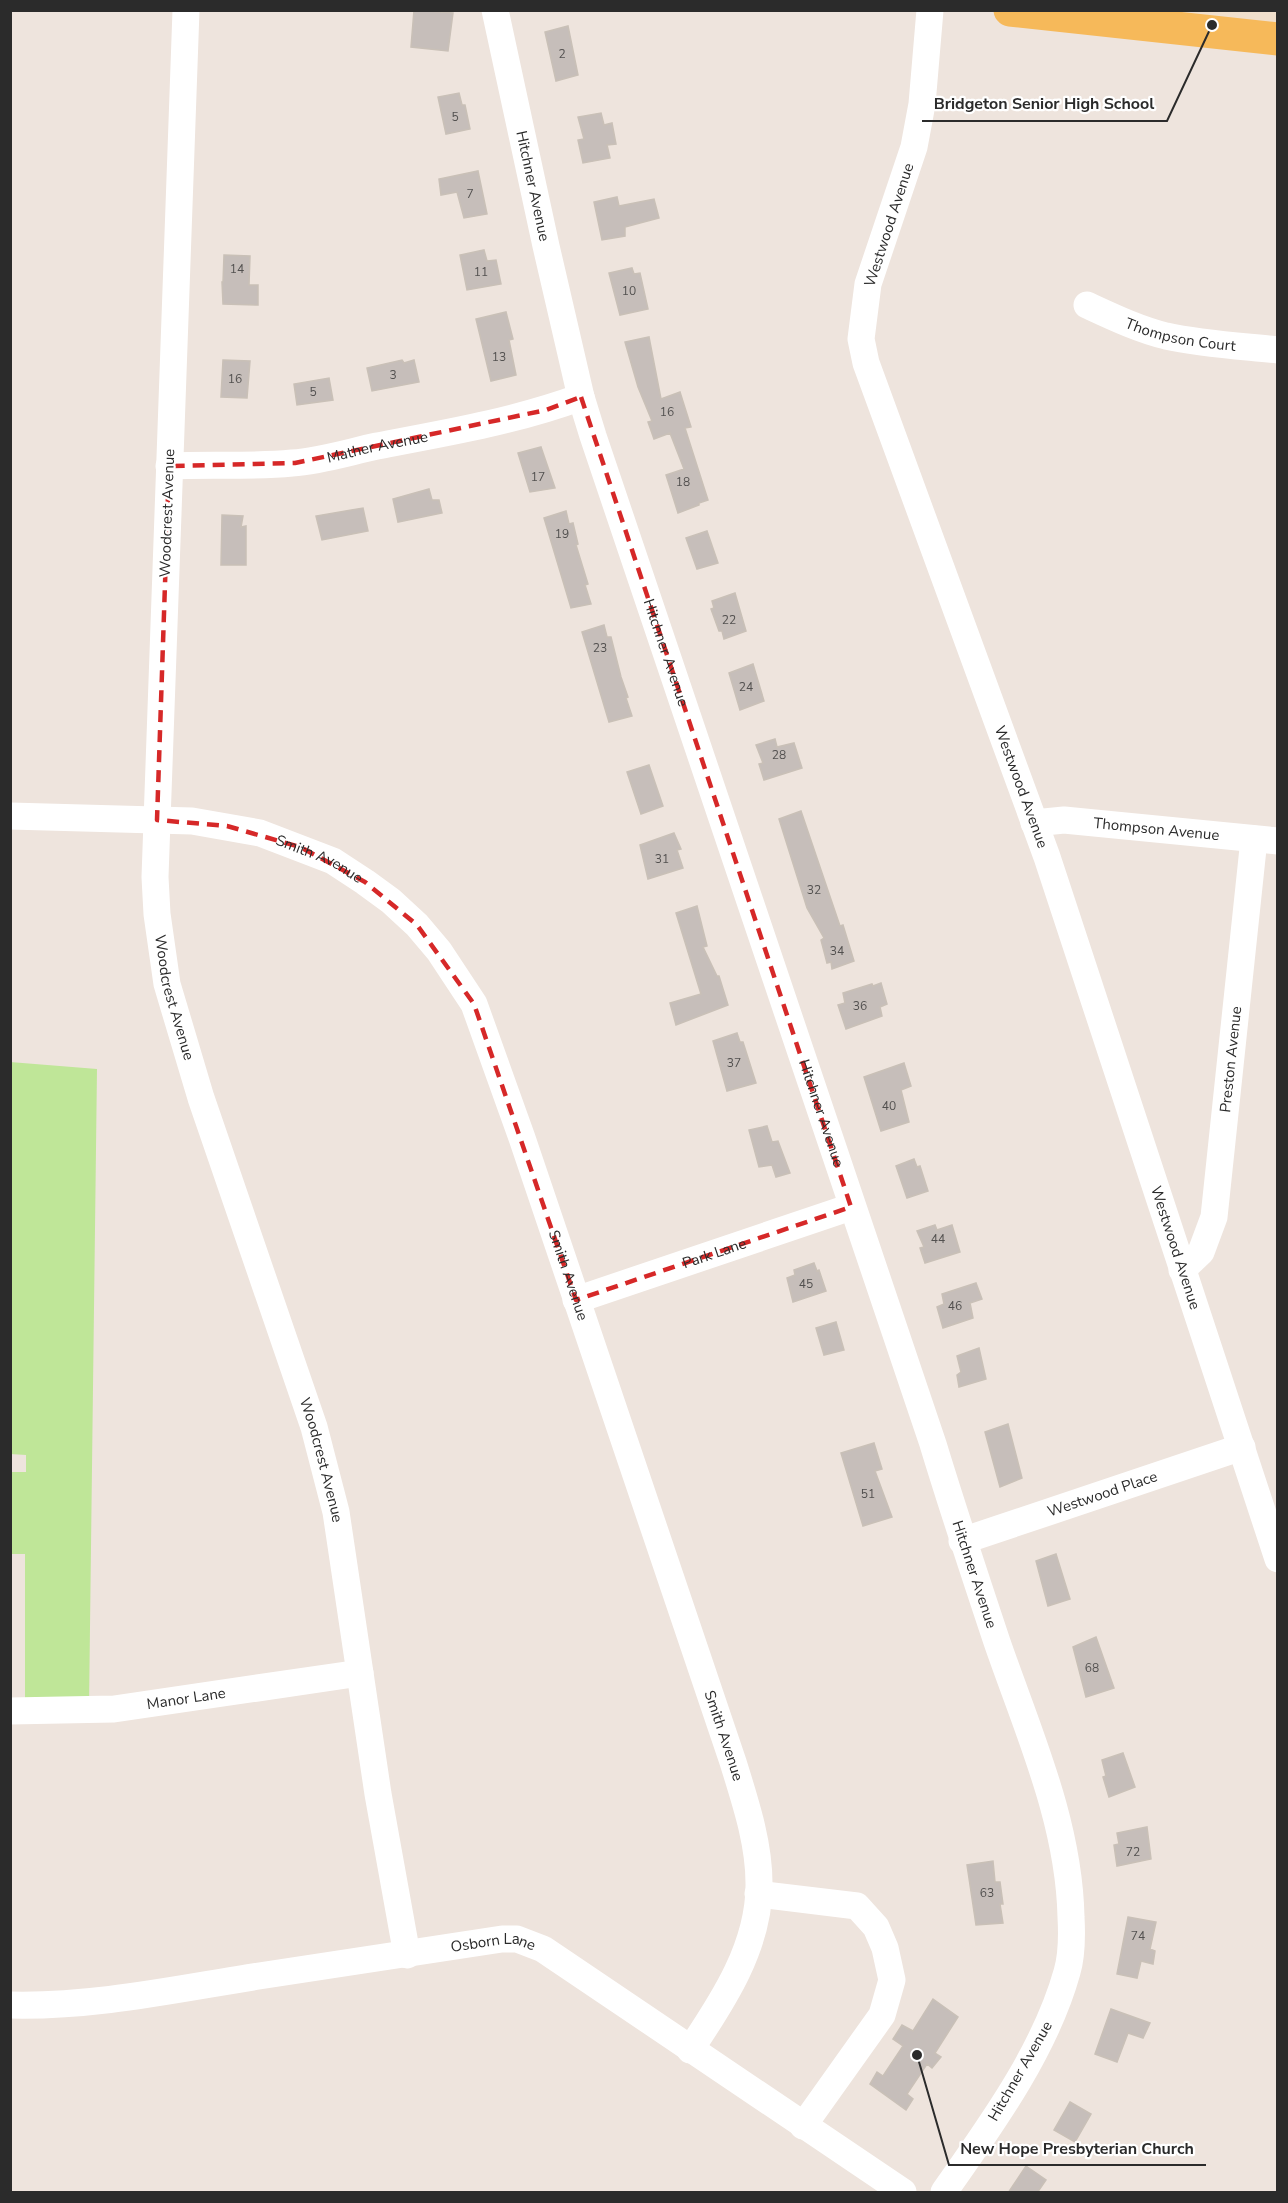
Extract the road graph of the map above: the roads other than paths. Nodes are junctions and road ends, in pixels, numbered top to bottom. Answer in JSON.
{"nodes":[{"id":1,"x":186,"y":10,"type":"edge"},
{"id":2,"x":495,"y":10,"type":"edge"},
{"id":3,"x":930,"y":10,"type":"edge"},
{"id":4,"x":1010,"y":10,"type":"edge"},
{"id":5,"x":1278,"y":39,"type":"edge"},
{"id":6,"x":1087,"y":305,"type":"dead end"},
{"id":7,"x":1278,"y":350,"type":"edge"},
{"id":8,"x":581,"y":397,"type":"junction"},
{"id":9,"x":169,"y":465,"type":"junction"},
{"id":10,"x":10,"y":816,"type":"edge"},
{"id":11,"x":157,"y":820,"type":"junction"},
{"id":12,"x":1034,"y":823,"type":"junction"},
{"id":13,"x":1266,"y":840,"type":"edge"},
{"id":14,"x":851,"y":1207,"type":"junction"},
{"id":15,"x":1182,"y":1270,"type":"junction"},
{"id":16,"x":576,"y":1300,"type":"junction"},
{"id":17,"x":1242,"y":1447,"type":"junction"},
{"id":18,"x":962,"y":1541,"type":"junction"},
{"id":19,"x":1278,"y":1559,"type":"edge"},
{"id":20,"x":360,"y":1673,"type":"junction"},
{"id":21,"x":10,"y":1711,"type":"edge"},
{"id":22,"x":758,"y":1894,"type":"junction"},
{"id":23,"x":407,"y":1955,"type":"junction"},
{"id":24,"x":10,"y":2005,"type":"edge"},
{"id":25,"x":690,"y":2050,"type":"junction"},
{"id":26,"x":803,"y":2126,"type":"junction"},
{"id":27,"x":903,"y":2193,"type":"edge"},
{"id":28,"x":944,"y":2193,"type":"edge"}],
"edges":[{"from":1,"to":9,"type":"street","name":"Woodcrest Avenue"},
{"from":2,"to":8,"type":"street","name":"Hitchner Avenue"},
{"from":3,"to":12,"type":"street","name":"Westwood Avenue"},
{"from":4,"to":5,"type":"main road"},
{"from":6,"to":7,"type":"street","name":"Thompson Court"},
{"from":8,"to":9,"type":"street","name":"Mather Avenue"},
{"from":8,"to":14,"type":"street","name":"Hitchner Avenue"},
{"from":9,"to":11,"type":"street","name":"Woodcrest Avenue"},
{"from":10,"to":11,"type":"street","name":"Smith Avenue"},
{"from":11,"to":16,"type":"street","name":"Smith Avenue"},
{"from":11,"to":20,"type":"street","name":"Woodcrest Avenue"},
{"from":12,"to":13,"type":"street","name":"Thompson Avenue"},
{"from":12,"to":15,"type":"street","name":"Westwood Avenue"},
{"from":13,"to":15,"type":"street","name":"Preston Avenue"},
{"from":14,"to":16,"type":"street","name":"Park Lane"},
{"from":14,"to":18,"type":"street","name":"Hitchner Avenue"},
{"from":15,"to":17,"type":"street","name":"Westwood Avenue"},
{"from":16,"to":22,"type":"street","name":"Smith Avenue"},
{"from":17,"to":18,"type":"street","name":"Westwood Place"},
{"from":17,"to":19,"type":"street","name":"Westwood Avenue"},
{"from":18,"to":28,"type":"street","name":"Hitchner Avenue"},
{"from":20,"to":21,"type":"street","name":"Manor Lane"},
{"from":20,"to":23,"type":"street","name":"Woodcrest Avenue"},
{"from":22,"to":25,"type":"street","name":"Smith Avenue"},
{"from":22,"to":26,"type":"street"},
{"from":23,"to":24,"type":"street","name":"Osborn Lane"},
{"from":23,"to":25,"type":"street","name":"Osborn Lane"},
{"from":25,"to":26,"type":"street","name":"Osborn Lane"},
{"from":26,"to":27,"type":"street","name":"Osborn Lane"}]}
